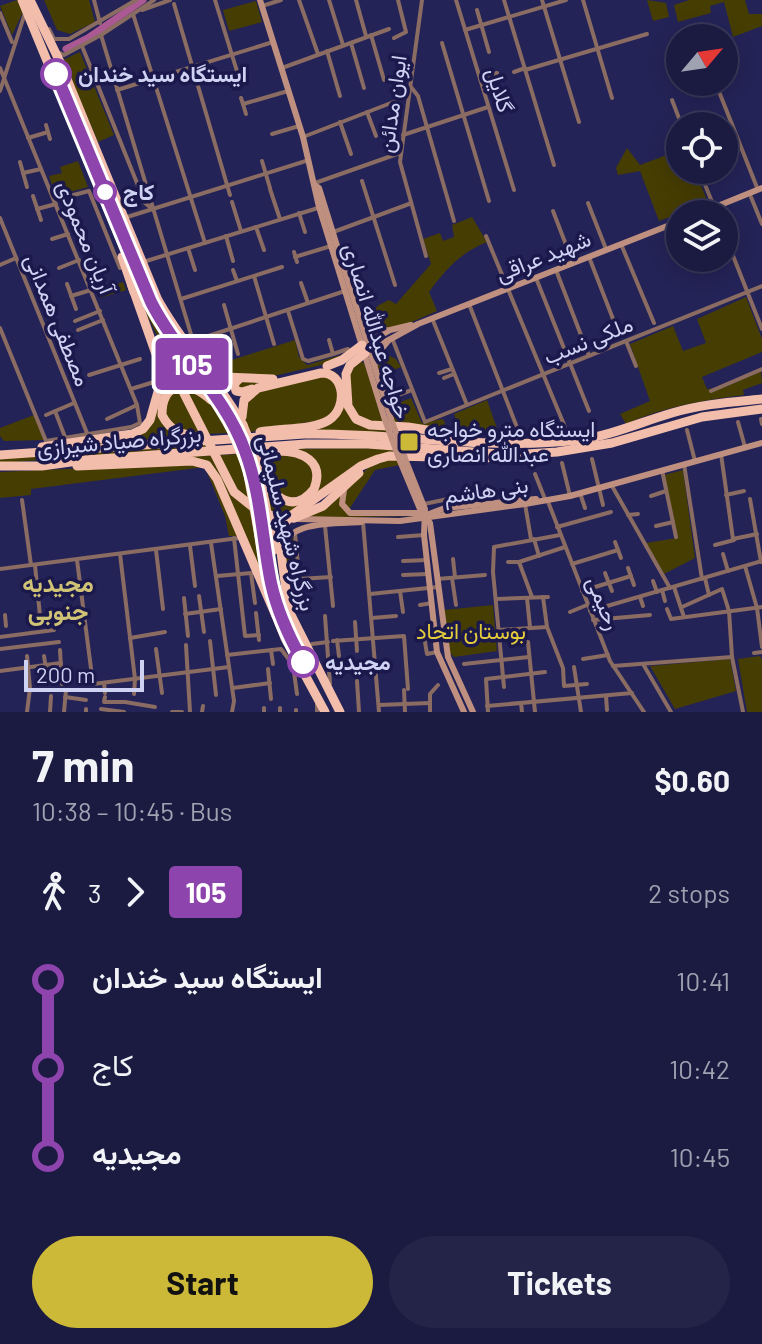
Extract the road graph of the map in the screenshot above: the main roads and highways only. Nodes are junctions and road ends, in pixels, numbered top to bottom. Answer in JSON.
{"nodes":[{"id":1,"x":22,"y":0,"type":"edge"},
{"id":2,"x":30,"y":0,"type":"edge"},
{"id":3,"x":261,"y":3,"type":"edge"},
{"id":4,"x":31,"y":11,"type":"junction"},
{"id":5,"x":316,"y":184,"type":"junction"},
{"id":6,"x":760,"y":189,"type":"edge"},
{"id":7,"x":738,"y":200,"type":"edge"},
{"id":8,"x":118,"y":220,"type":"junction"},
{"id":9,"x":666,"y":226,"type":"edge"},
{"id":10,"x":132,"y":286,"type":"junction"},
{"id":11,"x":359,"y":317,"type":"junction"},
{"id":12,"x":418,"y":324,"type":"junction"},
{"id":13,"x":176,"y":329,"type":"junction"},
{"id":14,"x":390,"y":330,"type":"junction"},
{"id":15,"x":390,"y":339,"type":"junction"},
{"id":16,"x":366,"y":347,"type":"junction"},
{"id":17,"x":327,"y":366,"type":"junction"},
{"id":18,"x":375,"y":366,"type":"junction"},
{"id":19,"x":239,"y":379,"type":"junction"},
{"id":20,"x":346,"y":384,"type":"junction"},
{"id":21,"x":258,"y":388,"type":"junction"},
{"id":22,"x":762,"y":399,"type":"edge"},
{"id":23,"x":222,"y":410,"type":"junction"},
{"id":24,"x":762,"y":417,"type":"edge"},
{"id":25,"x":388,"y":419,"type":"junction"},
{"id":26,"x":243,"y":425,"type":"junction"},
{"id":27,"x":240,"y":438,"type":"junction"},
{"id":28,"x":217,"y":440,"type":"junction"},
{"id":29,"x":762,"y":443,"type":"edge"},
{"id":30,"x":251,"y":449,"type":"junction"},
{"id":31,"x":511,"y":450,"type":"junction"},
{"id":32,"x":16,"y":453,"type":"junction"},
{"id":33,"x":0,"y":455,"type":"edge"},
{"id":34,"x":257,"y":459,"type":"junction"},
{"id":35,"x":372,"y":461,"type":"junction"},
{"id":36,"x":403,"y":461,"type":"junction"},
{"id":37,"x":0,"y":466,"type":"edge"},
{"id":38,"x":42,"y":466,"type":"junction"},
{"id":39,"x":405,"y":474,"type":"junction"},
{"id":40,"x":345,"y":486,"type":"junction"},
{"id":41,"x":546,"y":499,"type":"junction"},
{"id":42,"x":408,"y":514,"type":"junction"},
{"id":43,"x":426,"y":516,"type":"junction"},
{"id":44,"x":294,"y":518,"type":"junction"},
{"id":45,"x":400,"y":521,"type":"junction"},
{"id":46,"x":282,"y":565,"type":"junction"},
{"id":47,"x":435,"y":585,"type":"junction"},
{"id":48,"x":289,"y":613,"type":"junction"},
{"id":49,"x":276,"y":616,"type":"junction"},
{"id":50,"x":451,"y":665,"type":"junction"},
{"id":51,"x":442,"y":672,"type":"junction"},
{"id":52,"x":325,"y":712,"type":"edge"},
{"id":53,"x":340,"y":712,"type":"edge"},
{"id":54,"x":464,"y":712,"type":"edge"},
{"id":55,"x":473,"y":712,"type":"edge"}],
"edges":[{"from":1,"to":4,"type":"highway","name":"بزرگراه شهید سلیمانی"},
{"from":2,"to":4,"type":"highway","name":"بزرگراه شهید سلیمانی"},
{"from":3,"to":5,"type":"main road","name":"خواجه عبدالله انصاری"},
{"from":4,"to":8,"type":"highway","name":"بزرگراه شهید سلیمانی"},
{"from":5,"to":11,"type":"main road","name":"خواجه عبدالله انصاری"},
{"from":5,"to":16,"type":"main road","name":"خواجه عبدالله انصاری"},
{"from":6,"to":7,"type":"main road"},
{"from":8,"to":10,"type":"highway"},
{"from":8,"to":13,"type":"highway","name":"بزرگراه شهید سلیمانی"},
{"from":8,"to":23,"type":"highway","name":"بزرگراه شهید سلیمانی"},
{"from":9,"to":12,"type":"main road","name":"شهید عراقی"},
{"from":10,"to":32,"type":"highway"},
{"from":10,"to":44,"type":"highway","bridge":true},
{"from":11,"to":14,"type":"main road"},
{"from":11,"to":16,"type":"main road","name":"خواجه عبدالله انصاری"},
{"from":12,"to":14,"type":"main road","name":"شهید عراقی"},
{"from":12,"to":15,"type":"main road","name":"شهید عراقی"},
{"from":13,"to":19,"type":"highway"},
{"from":13,"to":26,"type":"highway","name":"بزرگراه شهید سلیمانی"},
{"from":14,"to":16,"type":"main road","name":"شهید عراقی"},
{"from":15,"to":16,"type":"main road","name":"شهید عراقی"},
{"from":15,"to":18,"type":"main road"},
{"from":16,"to":17,"type":"highway"},
{"from":16,"to":18,"type":"main road","name":"خواجه عبدالله انصاری"},
{"from":16,"to":20,"type":"highway"},
{"from":16,"to":25,"type":"main road","name":"خواجه عبدالله انصاری"},
{"from":17,"to":19,"type":"highway"},
{"from":17,"to":20,"type":"highway"},
{"from":18,"to":25,"type":"main road","name":"خواجه عبدالله انصاری"},
{"from":19,"to":21,"type":"highway"},
{"from":20,"to":31,"type":"highway"},
{"from":21,"to":26,"type":"highway"},
{"from":21,"to":27,"type":"highway"},
{"from":22,"to":31,"type":"highway","name":"بزرگراه صیاد شیرازی"},
{"from":23,"to":28,"type":"highway"},
{"from":23,"to":49,"type":"highway","name":"بزرگراه شهید سلیمانی","bridge":true},
{"from":24,"to":31,"type":"highway","name":"بزرگراه صیاد شیرازی"},
{"from":25,"to":36,"type":"main road","name":"خواجه عبدالله انصاری","bridge":true},
{"from":26,"to":34,"type":"highway","name":"بزرگراه شهید سلیمانی","bridge":true},
{"from":27,"to":28,"type":"highway","name":"بزرگراه صیاد شیرازی"},
{"from":27,"to":31,"type":"highway","name":"بزرگراه صیاد شیرازی"},
{"from":28,"to":32,"type":"highway","name":"بزرگراه صیاد شیرازی"},
{"from":29,"to":41,"type":"main road","name":"بنی هاشم"},
{"from":30,"to":31,"type":"highway","name":"بزرگراه صیاد شیرازی"},
{"from":30,"to":34,"type":"highway"},
{"from":30,"to":38,"type":"highway","name":"بزرگراه صیاد شیرازی"},
{"from":31,"to":35,"type":"highway"},
{"from":32,"to":33,"type":"highway","name":"بزرگراه صیاد شیرازی"},
{"from":34,"to":48,"type":"highway","name":"بزرگراه شهید سلیمانی"},
{"from":35,"to":40,"type":"highway"},
{"from":35,"to":46,"type":"highway"},
{"from":36,"to":39,"type":"main road","name":"خواجه عبدالله انصاری"},
{"from":36,"to":43,"type":"main road","name":"خواجه عبدالله انصاری"},
{"from":37,"to":38,"type":"highway","name":"بزرگراه صیاد شیرازی"},
{"from":38,"to":49,"type":"highway"},
{"from":39,"to":42,"type":"main road"},
{"from":39,"to":43,"type":"main road","name":"خواجه عبدالله انصاری"},
{"from":40,"to":42,"type":"main road"},
{"from":40,"to":44,"type":"highway"},
{"from":41,"to":43,"type":"main road","name":"بنی هاشم"},
{"from":41,"to":43,"type":"main road","name":"بنی هاشم"},
{"from":42,"to":43,"type":"main road"},
{"from":43,"to":45,"type":"main road"},
{"from":43,"to":47,"type":"main road"},
{"from":43,"to":47,"type":"main road"},
{"from":44,"to":45,"type":"main road"},
{"from":45,"to":46,"type":"main road"},
{"from":46,"to":48,"type":"highway"},
{"from":47,"to":50,"type":"main road"},
{"from":47,"to":51,"type":"main road"},
{"from":48,"to":53,"type":"highway","name":"بزرگراه شهید سلیمانی"},
{"from":49,"to":52,"type":"highway"},
{"from":50,"to":51,"type":"main road"},
{"from":50,"to":55,"type":"main road"},
{"from":51,"to":54,"type":"main road"}]}
